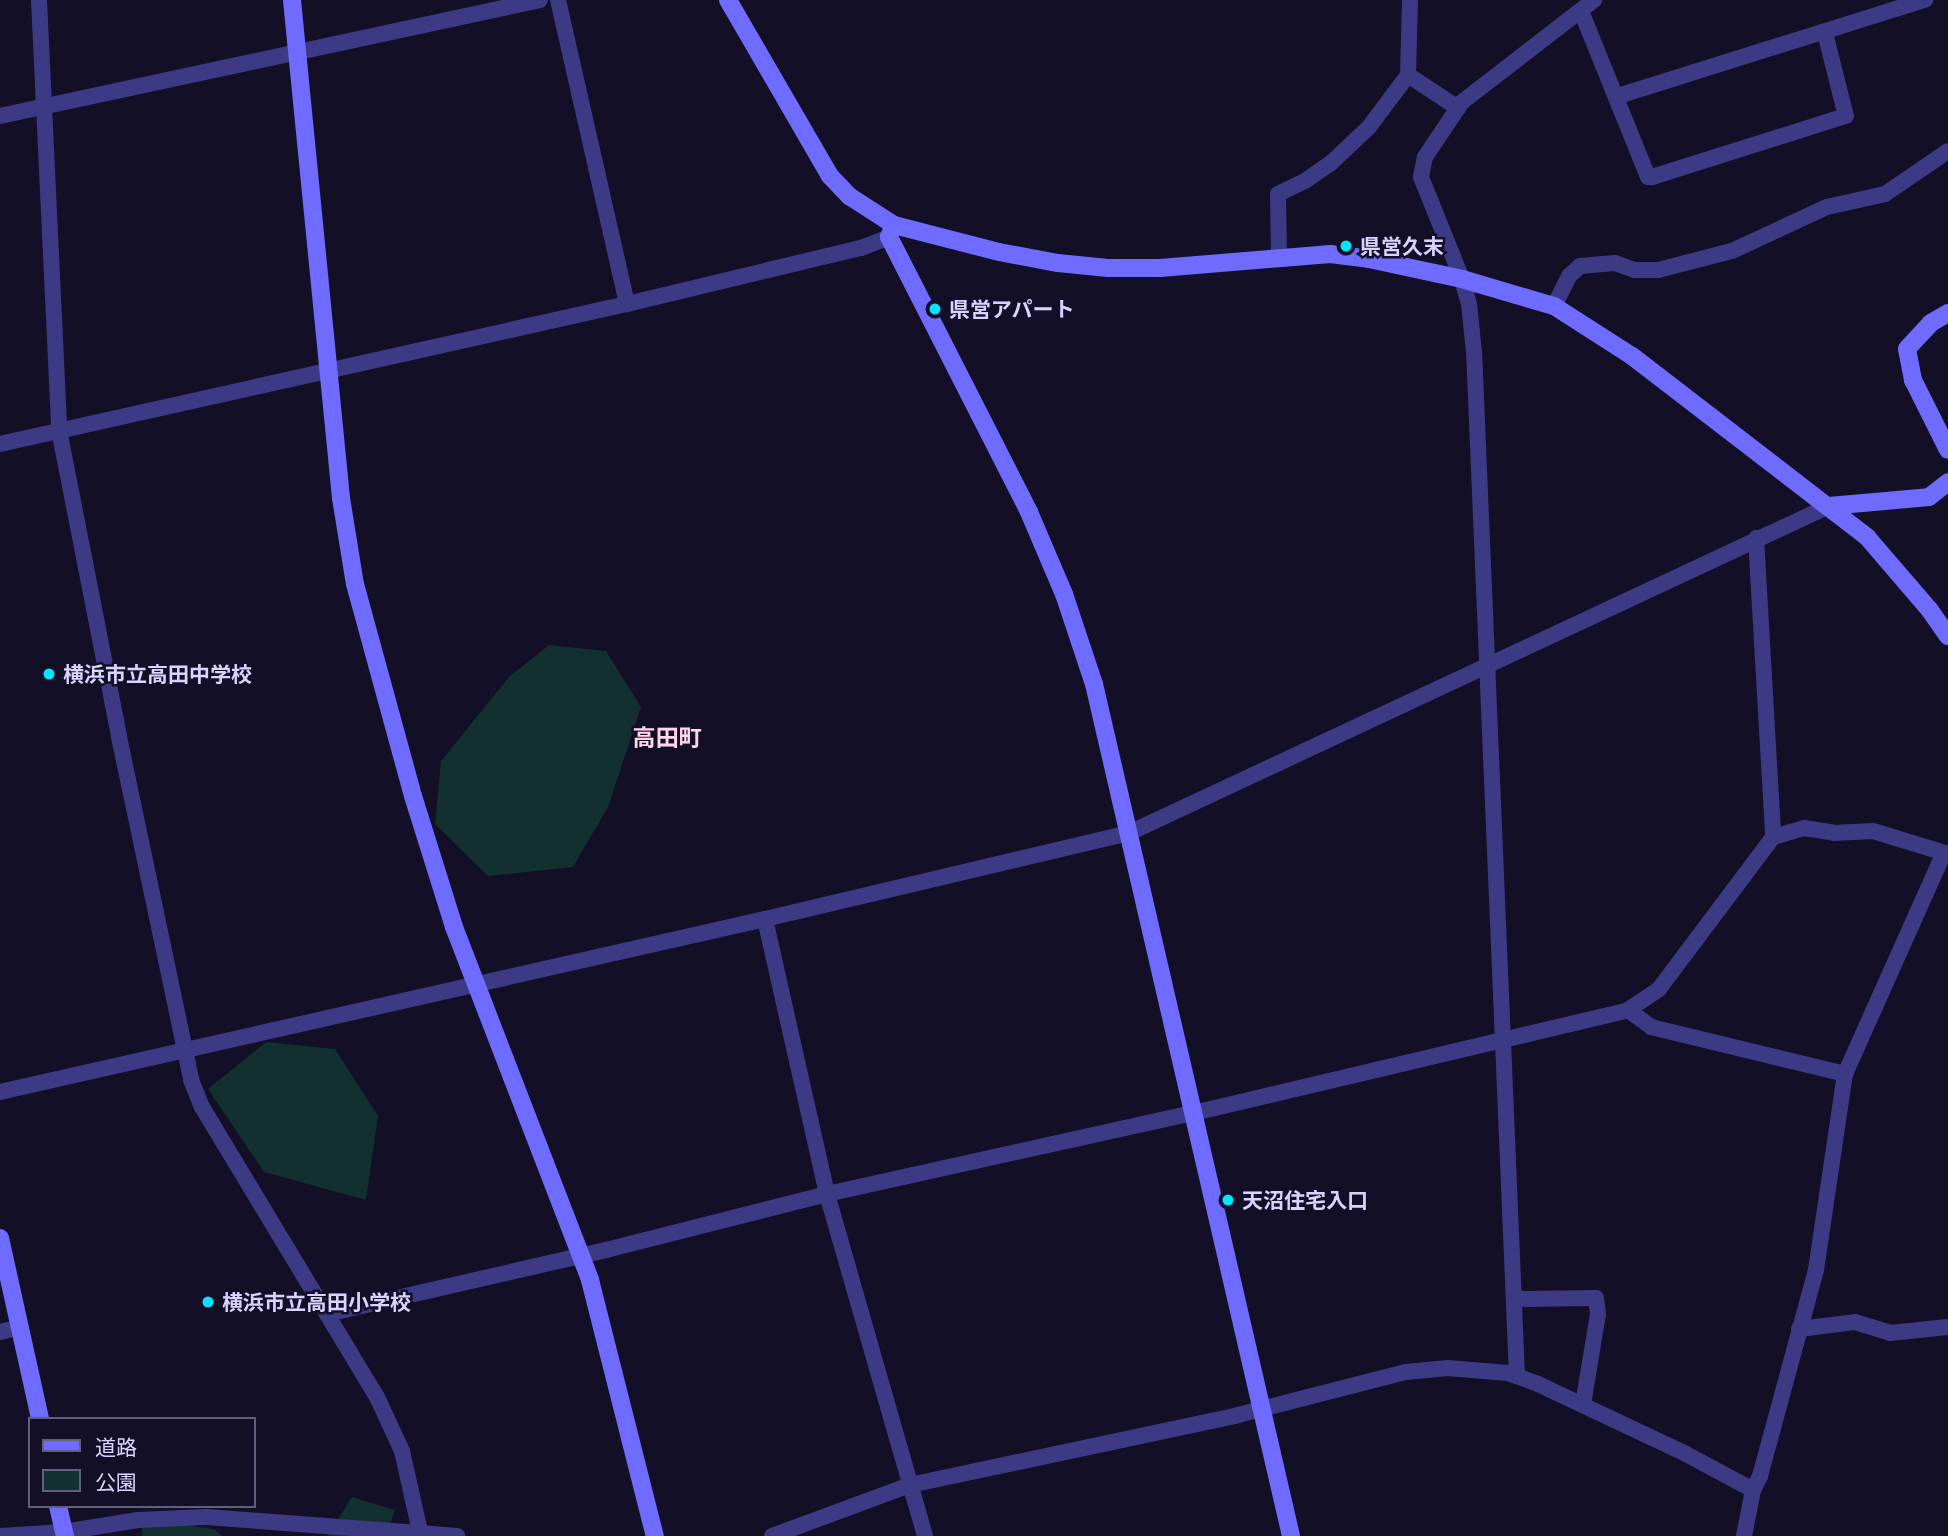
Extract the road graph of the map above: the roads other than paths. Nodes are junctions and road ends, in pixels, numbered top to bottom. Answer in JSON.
{"nodes":[{"id":1,"x":39,"y":0,"type":"edge"},
{"id":2,"x":292,"y":0,"type":"edge"},
{"id":3,"x":540,"y":0,"type":"edge"},
{"id":4,"x":558,"y":0,"type":"edge"},
{"id":5,"x":728,"y":0,"type":"edge"},
{"id":6,"x":1410,"y":0,"type":"edge"},
{"id":7,"x":1594,"y":0,"type":"edge"},
{"id":8,"x":1925,"y":0,"type":"edge"},
{"id":9,"x":1899,"y":5,"type":"edge"},
{"id":10,"x":1581,"y":10,"type":"junction"},
{"id":11,"x":1825,"y":33,"type":"junction"},
{"id":12,"x":296,"y":50,"type":"junction"},
{"id":13,"x":1408,"y":75,"type":"junction"},
{"id":14,"x":1618,"y":96,"type":"junction"},
{"id":15,"x":42,"y":104,"type":"junction"},
{"id":16,"x":1458,"y":108,"type":"junction"},
{"id":17,"x":0,"y":116,"type":"edge"},
{"id":18,"x":1948,"y":151,"type":"edge"},
{"id":19,"x":892,"y":231,"type":"junction"},
{"id":20,"x":1279,"y":258,"type":"junction"},
{"id":21,"x":1462,"y":279,"type":"junction"},
{"id":22,"x":627,"y":304,"type":"junction"},
{"id":23,"x":1554,"y":306,"type":"junction"},
{"id":24,"x":1948,"y":313,"type":"edge"},
{"id":25,"x":328,"y":373,"type":"junction"},
{"id":26,"x":59,"y":430,"type":"junction"},
{"id":27,"x":0,"y":444,"type":"edge"},
{"id":28,"x":1948,"y":450,"type":"edge"},
{"id":29,"x":1948,"y":482,"type":"edge"},
{"id":30,"x":1829,"y":506,"type":"junction"},
{"id":31,"x":1756,"y":538,"type":"junction"},
{"id":32,"x":1948,"y":636,"type":"edge"},
{"id":33,"x":1488,"y":664,"type":"junction"},
{"id":34,"x":1129,"y":833,"type":"junction"},
{"id":35,"x":1773,"y":836,"type":"junction"},
{"id":36,"x":1946,"y":854,"type":"edge"},
{"id":37,"x":765,"y":919,"type":"junction"},
{"id":38,"x":474,"y":983,"type":"junction"},
{"id":39,"x":1628,"y":1010,"type":"junction"},
{"id":40,"x":1503,"y":1038,"type":"junction"},
{"id":41,"x":185,"y":1050,"type":"junction"},
{"id":42,"x":1845,"y":1074,"type":"junction"},
{"id":43,"x":0,"y":1092,"type":"edge"},
{"id":44,"x":1192,"y":1113,"type":"junction"},
{"id":45,"x":827,"y":1194,"type":"junction"},
{"id":46,"x":0,"y":1238,"type":"edge"},
{"id":47,"x":580,"y":1254,"type":"junction"},
{"id":48,"x":1514,"y":1299,"type":"junction"},
{"id":49,"x":327,"y":1314,"type":"junction"},
{"id":50,"x":20,"y":1327,"type":"junction"},
{"id":51,"x":1948,"y":1327,"type":"edge"},
{"id":52,"x":1799,"y":1329,"type":"junction"},
{"id":53,"x":0,"y":1332,"type":"edge"},
{"id":54,"x":1517,"y":1376,"type":"junction"},
{"id":55,"x":1583,"y":1405,"type":"junction"},
{"id":56,"x":1261,"y":1409,"type":"junction"},
{"id":57,"x":40,"y":1417,"type":"edge"},
{"id":58,"x":910,"y":1485,"type":"junction"},
{"id":59,"x":1753,"y":1490,"type":"junction"},
{"id":60,"x":58,"y":1508,"type":"edge"},
{"id":61,"x":64,"y":1534,"type":"edge"},
{"id":62,"x":421,"y":1534,"type":"edge"},
{"id":63,"x":0,"y":1536,"type":"edge"},
{"id":64,"x":457,"y":1536,"type":"edge"},
{"id":65,"x":655,"y":1536,"type":"edge"},
{"id":66,"x":772,"y":1536,"type":"edge"},
{"id":67,"x":925,"y":1536,"type":"edge"},
{"id":68,"x":1291,"y":1536,"type":"edge"},
{"id":69,"x":1744,"y":1536,"type":"edge"}],
"edges":[{"from":1,"to":15,"type":"street"},
{"from":2,"to":12,"type":"street"},
{"from":3,"to":12,"type":"street"},
{"from":4,"to":22,"type":"street"},
{"from":5,"to":19,"type":"street"},
{"from":6,"to":13,"type":"street"},
{"from":7,"to":10,"type":"street"},
{"from":8,"to":9,"type":"street"},
{"from":9,"to":11,"type":"street"},
{"from":10,"to":14,"type":"street"},
{"from":10,"to":16,"type":"street"},
{"from":11,"to":14,"type":"street"},
{"from":11,"to":14,"type":"street"},
{"from":12,"to":15,"type":"street"},
{"from":12,"to":25,"type":"street"},
{"from":13,"to":16,"type":"street"},
{"from":13,"to":20,"type":"street"},
{"from":15,"to":17,"type":"street"},
{"from":15,"to":26,"type":"street"},
{"from":16,"to":21,"type":"street"},
{"from":18,"to":23,"type":"street"},
{"from":19,"to":20,"type":"street"},
{"from":19,"to":22,"type":"street"},
{"from":19,"to":34,"type":"street"},
{"from":20,"to":21,"type":"street"},
{"from":21,"to":23,"type":"street"},
{"from":21,"to":33,"type":"street"},
{"from":22,"to":25,"type":"street"},
{"from":23,"to":30,"type":"street"},
{"from":24,"to":28,"type":"street"},
{"from":25,"to":26,"type":"street"},
{"from":25,"to":38,"type":"street"},
{"from":26,"to":27,"type":"street"},
{"from":26,"to":41,"type":"street"},
{"from":29,"to":30,"type":"street"},
{"from":30,"to":31,"type":"street"},
{"from":30,"to":32,"type":"street"},
{"from":31,"to":33,"type":"street"},
{"from":31,"to":35,"type":"street"},
{"from":33,"to":34,"type":"street"},
{"from":33,"to":40,"type":"street"},
{"from":34,"to":37,"type":"street"},
{"from":34,"to":44,"type":"street"},
{"from":35,"to":36,"type":"street"},
{"from":35,"to":39,"type":"street"},
{"from":36,"to":42,"type":"street"},
{"from":37,"to":38,"type":"street"},
{"from":37,"to":45,"type":"street"},
{"from":38,"to":41,"type":"street"},
{"from":38,"to":47,"type":"street"},
{"from":39,"to":40,"type":"street"},
{"from":39,"to":42,"type":"street"},
{"from":40,"to":44,"type":"street"},
{"from":40,"to":48,"type":"street"},
{"from":41,"to":43,"type":"street"},
{"from":41,"to":49,"type":"street"},
{"from":42,"to":52,"type":"street"},
{"from":44,"to":45,"type":"street"},
{"from":44,"to":56,"type":"street"},
{"from":45,"to":47,"type":"street"},
{"from":45,"to":58,"type":"street"},
{"from":46,"to":50,"type":"street"},
{"from":47,"to":49,"type":"street"},
{"from":47,"to":65,"type":"street"},
{"from":48,"to":54,"type":"street"},
{"from":48,"to":55,"type":"street"},
{"from":49,"to":62,"type":"street"},
{"from":50,"to":53,"type":"street"},
{"from":50,"to":57,"type":"street"},
{"from":51,"to":52,"type":"street"},
{"from":52,"to":59,"type":"street"},
{"from":54,"to":55,"type":"street"},
{"from":54,"to":56,"type":"street"},
{"from":55,"to":59,"type":"street"},
{"from":56,"to":58,"type":"street"},
{"from":56,"to":68,"type":"street"},
{"from":58,"to":66,"type":"street"},
{"from":58,"to":67,"type":"street"},
{"from":59,"to":69,"type":"street"},
{"from":60,"to":61,"type":"street"},
{"from":61,"to":62,"type":"street"},
{"from":61,"to":63,"type":"street"},
{"from":62,"to":64,"type":"street"}]}
